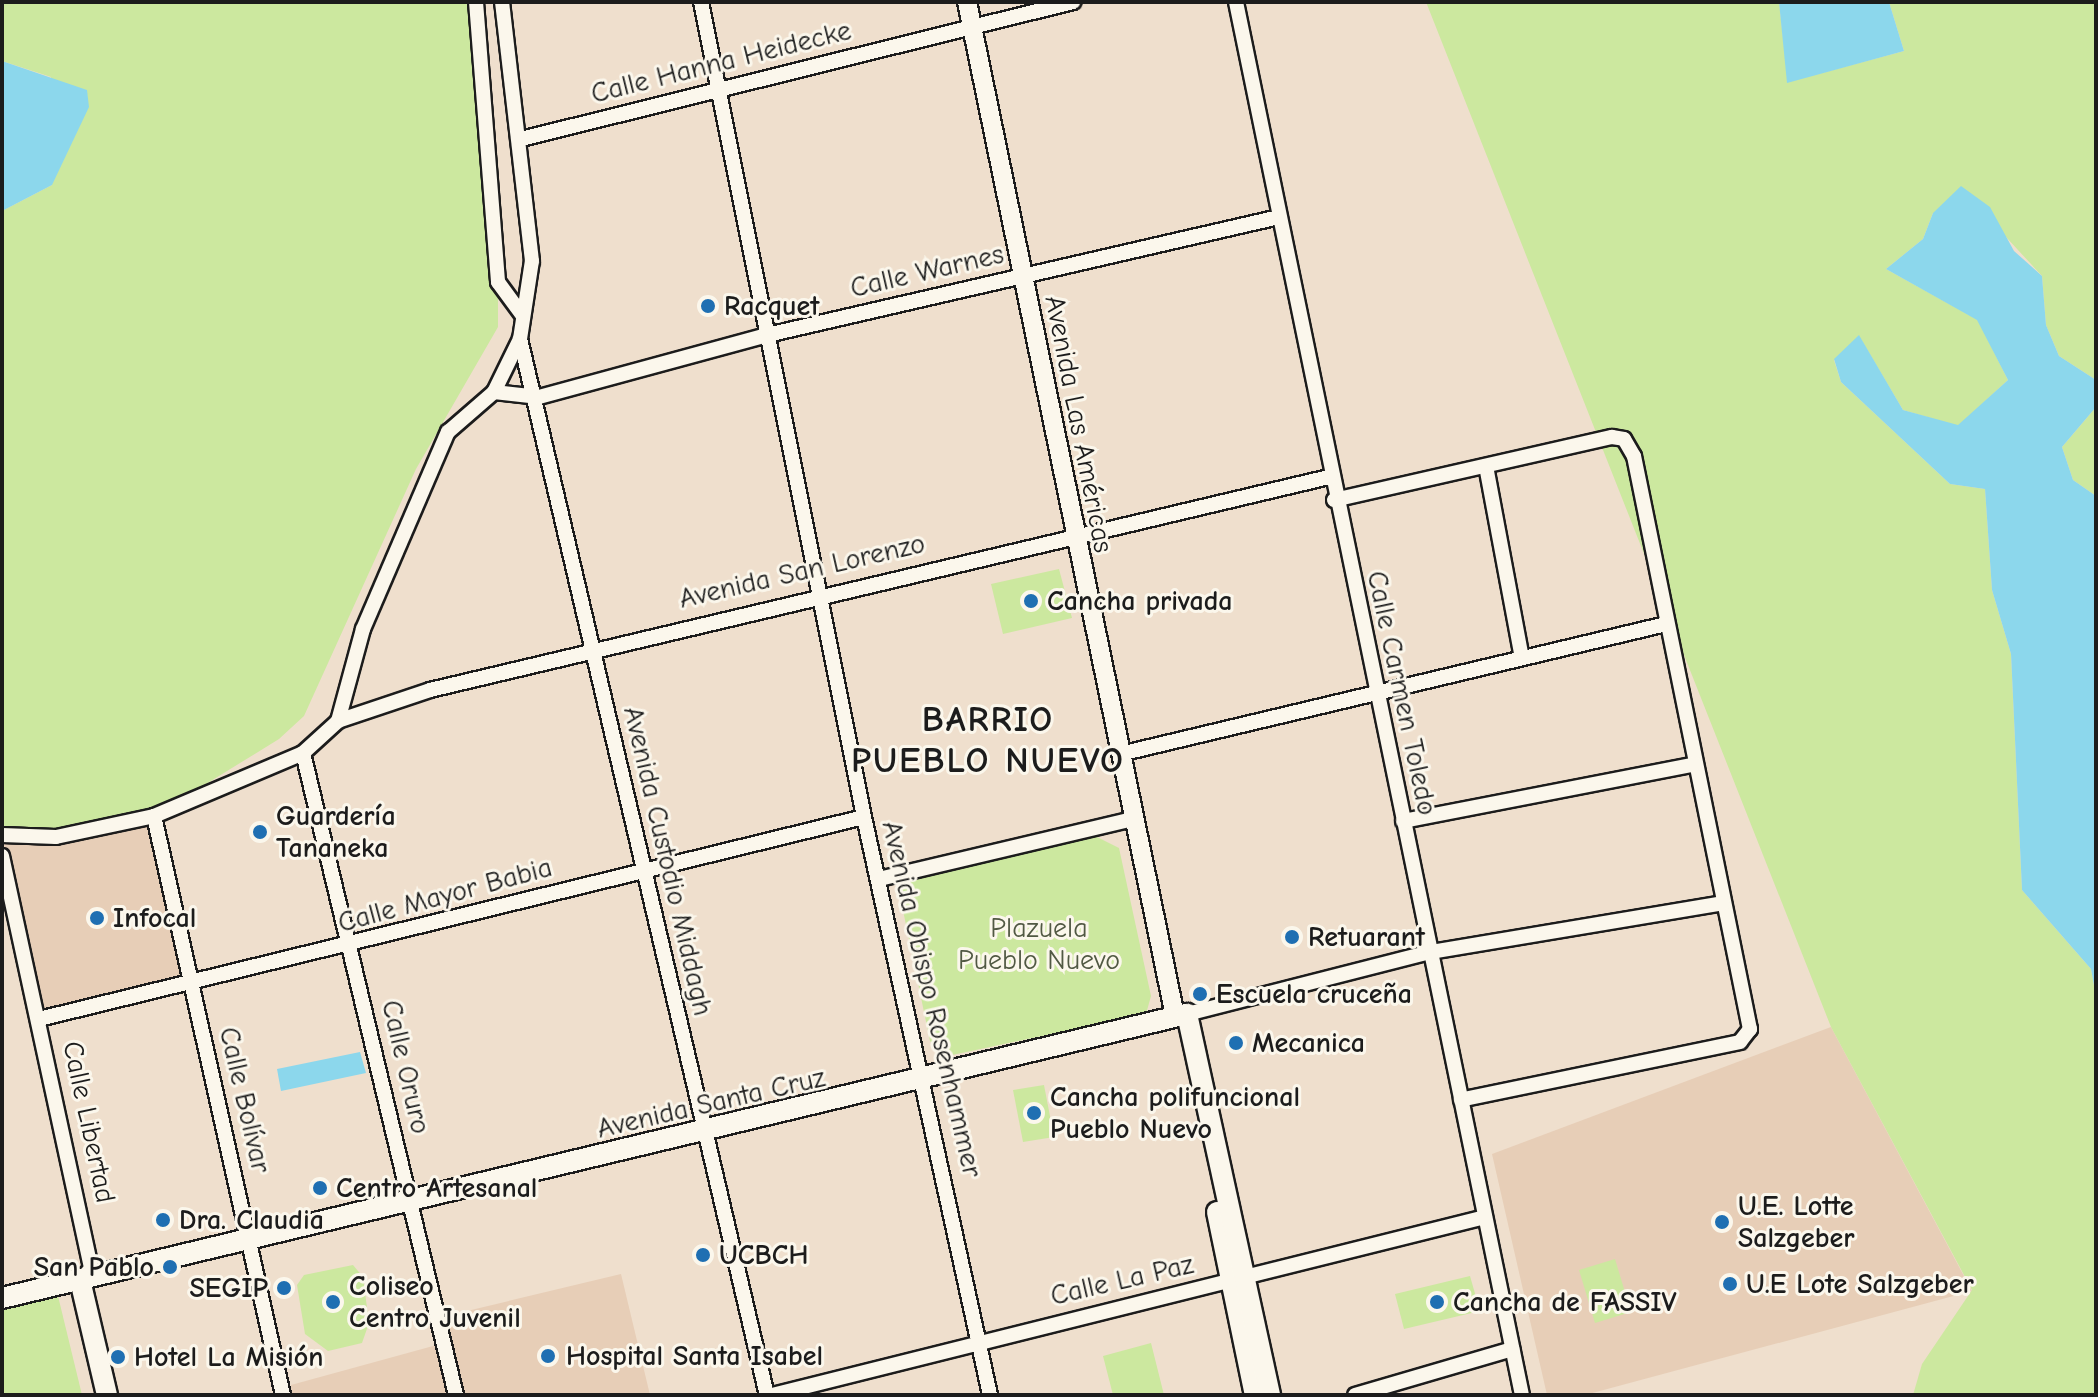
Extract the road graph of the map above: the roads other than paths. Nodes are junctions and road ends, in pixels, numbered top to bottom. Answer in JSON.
{"nodes":[{"id":1,"x":476,"y":2,"type":"edge"},
{"id":2,"x":502,"y":2,"type":"edge"},
{"id":3,"x":701,"y":2,"type":"edge"},
{"id":4,"x":967,"y":2,"type":"edge"},
{"id":5,"x":1073,"y":2,"type":"edge"},
{"id":6,"x":1236,"y":2,"type":"edge"},
{"id":7,"x":970,"y":26,"type":"junction"},
{"id":8,"x":715,"y":89,"type":"junction"},
{"id":9,"x":521,"y":139,"type":"junction"},
{"id":10,"x":1279,"y":217,"type":"junction"},
{"id":11,"x":1021,"y":276,"type":"junction"},
{"id":12,"x":523,"y":316,"type":"junction"},
{"id":13,"x":767,"y":335,"type":"junction"},
{"id":14,"x":520,"y":339,"type":"junction"},
{"id":15,"x":494,"y":392,"type":"junction"},
{"id":16,"x":539,"y":397,"type":"junction"},
{"id":17,"x":1486,"y":466,"type":"junction"},
{"id":18,"x":1329,"y":477,"type":"junction"},
{"id":19,"x":1334,"y":500,"type":"junction"},
{"id":20,"x":1072,"y":534,"type":"junction"},
{"id":21,"x":818,"y":593,"type":"junction"},
{"id":22,"x":1666,"y":624,"type":"junction"},
{"id":23,"x":591,"y":647,"type":"junction"},
{"id":24,"x":1522,"y":658,"type":"junction"},
{"id":25,"x":1376,"y":693,"type":"junction"},
{"id":26,"x":338,"y":721,"type":"junction"},
{"id":27,"x":303,"y":753,"type":"junction"},
{"id":28,"x":1120,"y":754,"type":"junction"},
{"id":29,"x":1695,"y":764,"type":"junction"},
{"id":30,"x":154,"y":816,"type":"junction"},
{"id":31,"x":864,"y":817,"type":"junction"},
{"id":32,"x":1133,"y":819,"type":"junction"},
{"id":33,"x":1403,"y":821,"type":"junction"},
{"id":34,"x":2,"y":835,"type":"edge"},
{"id":35,"x":2,"y":856,"type":"edge"},
{"id":36,"x":645,"y":870,"type":"junction"},
{"id":37,"x":879,"y":879,"type":"junction"},
{"id":38,"x":1723,"y":903,"type":"junction"},
{"id":39,"x":351,"y":947,"type":"junction"},
{"id":40,"x":1431,"y":952,"type":"junction"},
{"id":41,"x":192,"y":980,"type":"junction"},
{"id":42,"x":1179,"y":1009,"type":"junction"},
{"id":43,"x":39,"y":1019,"type":"junction"},
{"id":44,"x":926,"y":1081,"type":"junction"},
{"id":45,"x":1461,"y":1100,"type":"junction"},
{"id":46,"x":704,"y":1135,"type":"junction"},
{"id":47,"x":411,"y":1203,"type":"junction"},
{"id":48,"x":1485,"y":1217,"type":"junction"},
{"id":49,"x":250,"y":1240,"type":"junction"},
{"id":50,"x":80,"y":1280,"type":"junction"},
{"id":51,"x":1238,"y":1280,"type":"junction"},
{"id":52,"x":2,"y":1298,"type":"edge"},
{"id":53,"x":979,"y":1340,"type":"junction"},
{"id":54,"x":1512,"y":1349,"type":"junction"},
{"id":55,"x":107,"y":1395,"type":"edge"},
{"id":56,"x":283,"y":1395,"type":"edge"},
{"id":57,"x":456,"y":1395,"type":"edge"},
{"id":58,"x":770,"y":1395,"type":"edge"},
{"id":59,"x":990,"y":1395,"type":"edge"},
{"id":60,"x":1255,"y":1395,"type":"edge"},
{"id":61,"x":1270,"y":1395,"type":"edge"},
{"id":62,"x":1355,"y":1395,"type":"edge"},
{"id":63,"x":1522,"y":1395,"type":"edge"}],
"edges":[{"from":1,"to":12,"type":"street"},
{"from":2,"to":9,"type":"street"},
{"from":3,"to":8,"type":"street","name":"Avenida Obispo Rosenhammer"},
{"from":4,"to":7,"type":"street","name":"Avenida Las Américas"},
{"from":5,"to":7,"type":"street","name":"Calle Hanna Heidecke"},
{"from":6,"to":10,"type":"street","name":"Calle Carmen Toledo"},
{"from":7,"to":8,"type":"street","name":"Calle Hanna Heidecke"},
{"from":7,"to":11,"type":"street","name":"Avenida Las Américas"},
{"from":8,"to":9,"type":"street","name":"Calle Hanna Heidecke"},
{"from":8,"to":13,"type":"street","name":"Avenida Obispo Rosenhammer"},
{"from":9,"to":12,"type":"street"},
{"from":10,"to":11,"type":"street","name":"Calle Warnes"},
{"from":10,"to":18,"type":"street","name":"Calle Carmen Toledo"},
{"from":11,"to":13,"type":"street","name":"Calle Warnes"},
{"from":11,"to":20,"type":"street","name":"Avenida Las Américas"},
{"from":12,"to":14,"type":"street"},
{"from":13,"to":16,"type":"street","name":"Calle Warnes"},
{"from":13,"to":21,"type":"street","name":"Avenida Obispo Rosenhammer"},
{"from":14,"to":15,"type":"street"},
{"from":14,"to":16,"type":"street","name":"Avenida Custodio Middagh"},
{"from":15,"to":16,"type":"street","name":"Calle Warnes"},
{"from":15,"to":26,"type":"street"},
{"from":16,"to":23,"type":"street","name":"Avenida Custodio Middagh"},
{"from":17,"to":19,"type":"street"},
{"from":17,"to":22,"type":"street"},
{"from":17,"to":24,"type":"street"},
{"from":18,"to":19,"type":"street","name":"Calle Carmen Toledo"},
{"from":18,"to":20,"type":"street","name":"Avenida San Lorenzo"},
{"from":19,"to":25,"type":"street","name":"Calle Carmen Toledo"},
{"from":20,"to":21,"type":"street","name":"Avenida San Lorenzo"},
{"from":20,"to":28,"type":"street","name":"Avenida Las Américas"},
{"from":21,"to":23,"type":"street","name":"Avenida San Lorenzo"},
{"from":21,"to":31,"type":"street","name":"Avenida Obispo Rosenhammer"},
{"from":22,"to":24,"type":"street"},
{"from":22,"to":29,"type":"street"},
{"from":23,"to":26,"type":"street","name":"Avenida San Lorenzo"},
{"from":23,"to":36,"type":"street","name":"Avenida Custodio Middagh"},
{"from":24,"to":25,"type":"street"},
{"from":25,"to":28,"type":"street"},
{"from":25,"to":33,"type":"street","name":"Calle Carmen Toledo"},
{"from":26,"to":27,"type":"street","name":"Avenida San Lorenzo"},
{"from":27,"to":30,"type":"street","name":"Avenida San Lorenzo"},
{"from":27,"to":39,"type":"street","name":"Calle Oruro"},
{"from":28,"to":32,"type":"street","name":"Avenida Las Américas"},
{"from":29,"to":33,"type":"street"},
{"from":29,"to":38,"type":"street"},
{"from":30,"to":34,"type":"street","name":"Avenida San Lorenzo"},
{"from":30,"to":41,"type":"street","name":"Calle Bolívar"},
{"from":31,"to":36,"type":"street","name":"Calle Mayor Babia"},
{"from":31,"to":37,"type":"street","name":"Avenida Obispo Rosenhammer"},
{"from":32,"to":37,"type":"street"},
{"from":32,"to":42,"type":"street","name":"Avenida Las Américas"},
{"from":33,"to":40,"type":"street","name":"Calle Carmen Toledo"},
{"from":35,"to":43,"type":"street","name":"Calle Libertad"},
{"from":36,"to":39,"type":"street","name":"Calle Mayor Babia"},
{"from":36,"to":46,"type":"street","name":"Avenida Custodio Middagh"},
{"from":37,"to":44,"type":"street","name":"Avenida Obispo Rosenhammer"},
{"from":38,"to":40,"type":"street","name":"Avenida Santa Cruz"},
{"from":38,"to":45,"type":"street"},
{"from":39,"to":41,"type":"street","name":"Calle Mayor Babia"},
{"from":39,"to":47,"type":"street","name":"Calle Oruro"},
{"from":40,"to":42,"type":"street","name":"Avenida Santa Cruz"},
{"from":40,"to":45,"type":"street","name":"Calle Carmen Toledo"},
{"from":41,"to":43,"type":"street","name":"Calle Mayor Babia"},
{"from":41,"to":49,"type":"street","name":"Calle Bolívar"},
{"from":42,"to":44,"type":"main road","name":"Avenida Santa Cruz"},
{"from":42,"to":51,"type":"main road","name":"Avenida Las Américas"},
{"from":43,"to":50,"type":"street","name":"Calle Libertad"},
{"from":44,"to":46,"type":"main road","name":"Avenida Santa Cruz"},
{"from":44,"to":53,"type":"street","name":"Avenida Obispo Rosenhammer"},
{"from":45,"to":48,"type":"street","name":"Calle Carmen Toledo"},
{"from":46,"to":47,"type":"main road","name":"Avenida Santa Cruz"},
{"from":46,"to":58,"type":"street","name":"Avenida Custodio Middagh"},
{"from":47,"to":49,"type":"main road","name":"Avenida Santa Cruz"},
{"from":47,"to":57,"type":"street","name":"Calle Oruro"},
{"from":48,"to":51,"type":"street","name":"Calle La Paz"},
{"from":48,"to":54,"type":"street","name":"Calle Carmen Toledo"},
{"from":49,"to":50,"type":"main road","name":"Avenida Santa Cruz"},
{"from":49,"to":56,"type":"street","name":"Calle Bolívar"},
{"from":50,"to":52,"type":"main road","name":"Avenida Santa Cruz"},
{"from":50,"to":55,"type":"main road","name":"Calle Libertad"},
{"from":51,"to":53,"type":"street","name":"Calle La Paz"},
{"from":51,"to":60,"type":"main road","name":"Avenida Las Américas"},
{"from":51,"to":61,"type":"main road","name":"Avenida Las Américas"},
{"from":53,"to":58,"type":"street","name":"Calle La Paz"},
{"from":53,"to":59,"type":"street","name":"Avenida Obispo Rosenhammer"},
{"from":54,"to":62,"type":"street"},
{"from":54,"to":63,"type":"street","name":"Calle Carmen Toledo"}]}
